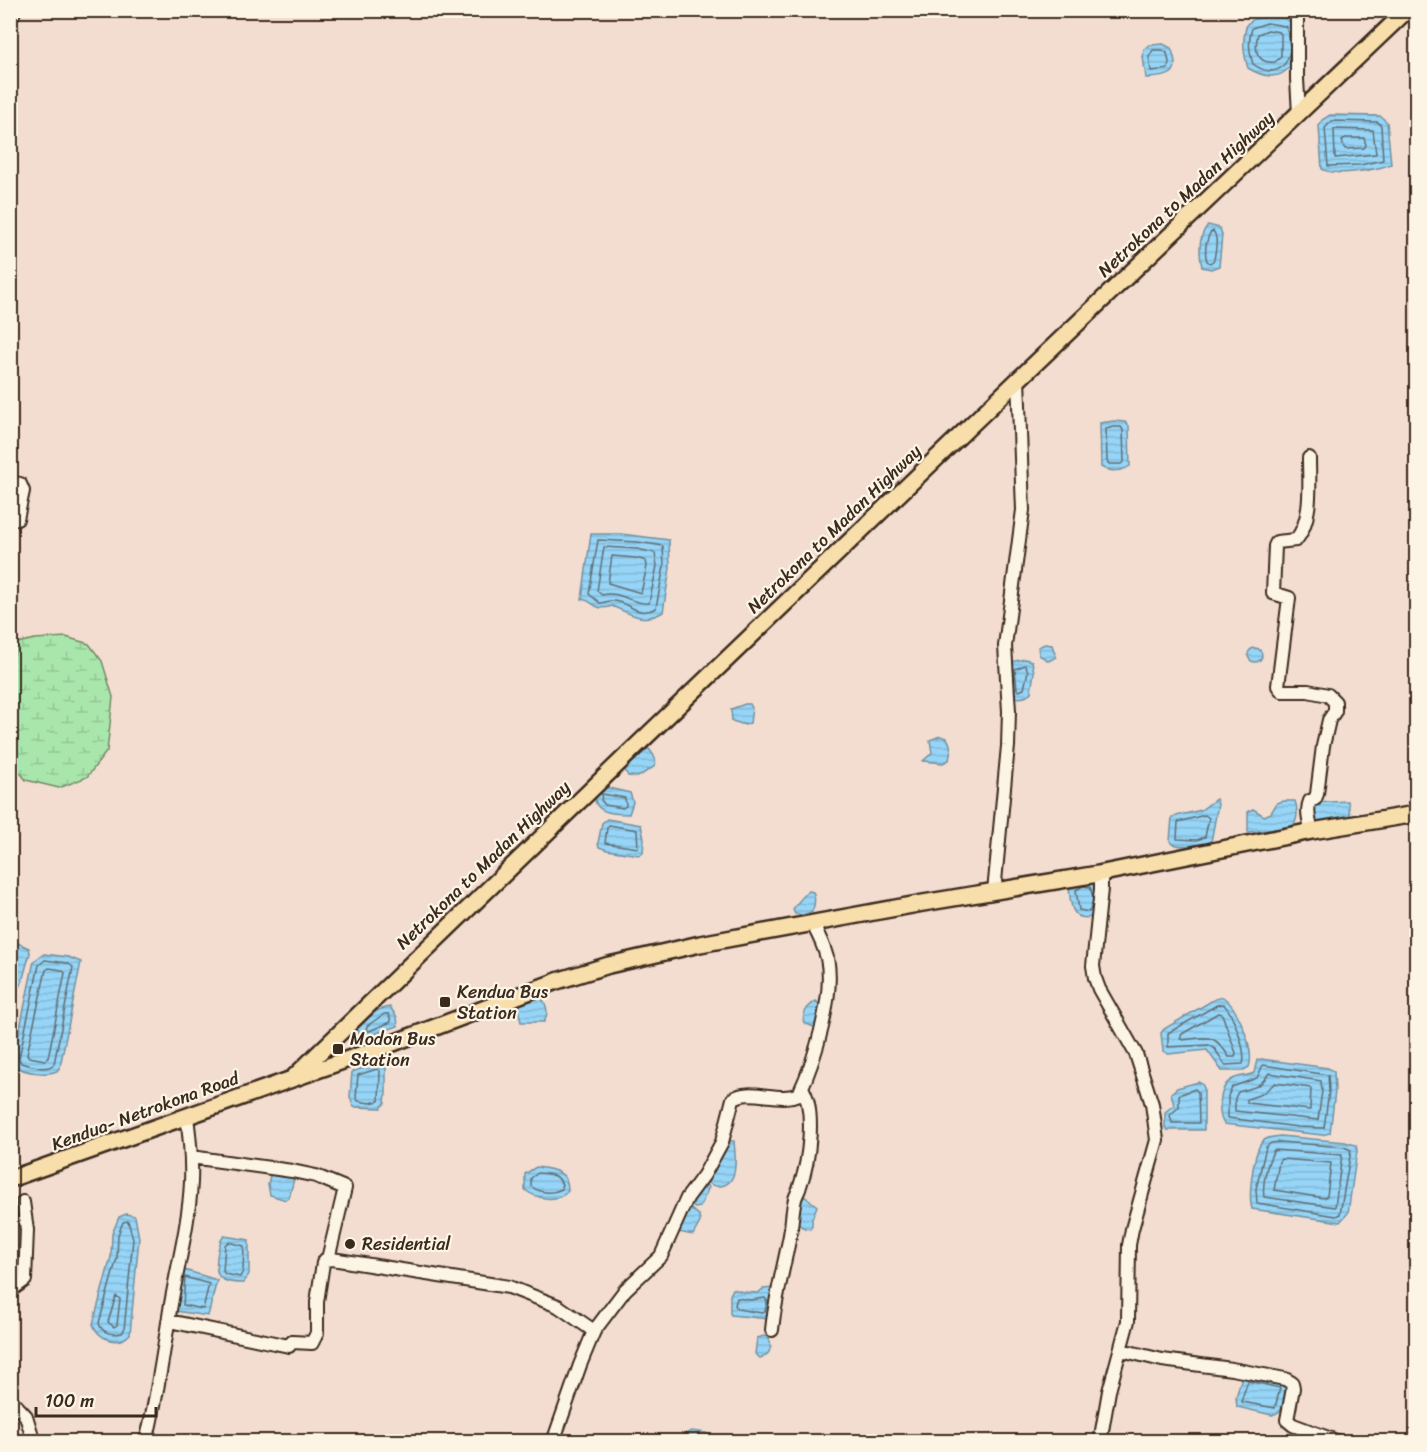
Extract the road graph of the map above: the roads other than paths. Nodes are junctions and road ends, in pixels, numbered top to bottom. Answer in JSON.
{"nodes":[{"id":1,"x":15,"y":10,"type":"edge"},
{"id":2,"x":1297,"y":10,"type":"edge"},
{"id":3,"x":1407,"y":10,"type":"edge"},
{"id":4,"x":10,"y":20,"type":"edge"},
{"id":5,"x":1299,"y":114,"type":"junction"},
{"id":6,"x":1018,"y":380,"type":"junction"},
{"id":7,"x":1309,"y":458,"type":"dead end"},
{"id":8,"x":10,"y":482,"type":"edge"},
{"id":9,"x":17,"y":519,"type":"dead end"},
{"id":10,"x":1416,"y":814,"type":"edge"},
{"id":11,"x":1312,"y":831,"type":"junction"},
{"id":12,"x":1098,"y":874,"type":"junction"},
{"id":13,"x":994,"y":892,"type":"junction"},
{"id":14,"x":812,"y":923,"type":"junction"},
{"id":15,"x":292,"y":1079,"type":"junction"},
{"id":16,"x":802,"y":1088,"type":"junction"},
{"id":17,"x":187,"y":1117,"type":"junction"},
{"id":18,"x":191,"y":1157,"type":"junction"},
{"id":19,"x":10,"y":1179,"type":"edge"},
{"id":20,"x":23,"y":1202,"type":"dead end"},
{"id":21,"x":328,"y":1259,"type":"junction"},
{"id":22,"x":10,"y":1291,"type":"edge"},
{"id":23,"x":169,"y":1321,"type":"junction"},
{"id":24,"x":772,"y":1330,"type":"dead end"},
{"id":25,"x":594,"y":1331,"type":"junction"},
{"id":26,"x":1120,"y":1350,"type":"junction"},
{"id":27,"x":10,"y":1399,"type":"edge"},
{"id":28,"x":34,"y":1442,"type":"edge"},
{"id":29,"x":146,"y":1442,"type":"edge"},
{"id":30,"x":553,"y":1442,"type":"edge"},
{"id":31,"x":1100,"y":1442,"type":"edge"},
{"id":32,"x":1339,"y":1442,"type":"edge"}],
"edges":[{"from":1,"to":4,"type":"street"},
{"from":2,"to":5,"type":"street"},
{"from":3,"to":5,"type":"main road","name":"Netrokona to Madan Highway"},
{"from":5,"to":6,"type":"main road","name":"Netrokona to Madan Highway"},
{"from":6,"to":13,"type":"street"},
{"from":6,"to":15,"type":"main road","name":"Netrokona to Madan Highway"},
{"from":7,"to":11,"type":"street"},
{"from":8,"to":9,"type":"street"},
{"from":10,"to":11,"type":"main road","name":"Kendua- Netrokona Road"},
{"from":11,"to":12,"type":"main road","name":"Kendua- Netrokona Road"},
{"from":12,"to":13,"type":"main road","name":"Kendua- Netrokona Road"},
{"from":12,"to":26,"type":"street"},
{"from":13,"to":14,"type":"main road","name":"Kendua- Netrokona Road"},
{"from":14,"to":15,"type":"main road","name":"Kendua- Netrokona Road"},
{"from":14,"to":16,"type":"street"},
{"from":15,"to":17,"type":"main road","name":"Kendua- Netrokona Road"},
{"from":16,"to":24,"type":"street"},
{"from":16,"to":25,"type":"street"},
{"from":17,"to":18,"type":"street"},
{"from":17,"to":19,"type":"main road","name":"Kendua- Netrokona Road"},
{"from":18,"to":21,"type":"street"},
{"from":18,"to":23,"type":"street"},
{"from":20,"to":22,"type":"street"},
{"from":21,"to":23,"type":"street"},
{"from":21,"to":25,"type":"street"},
{"from":23,"to":29,"type":"street"},
{"from":25,"to":30,"type":"street"},
{"from":26,"to":31,"type":"street"},
{"from":26,"to":32,"type":"street"},
{"from":27,"to":28,"type":"street"}]}
